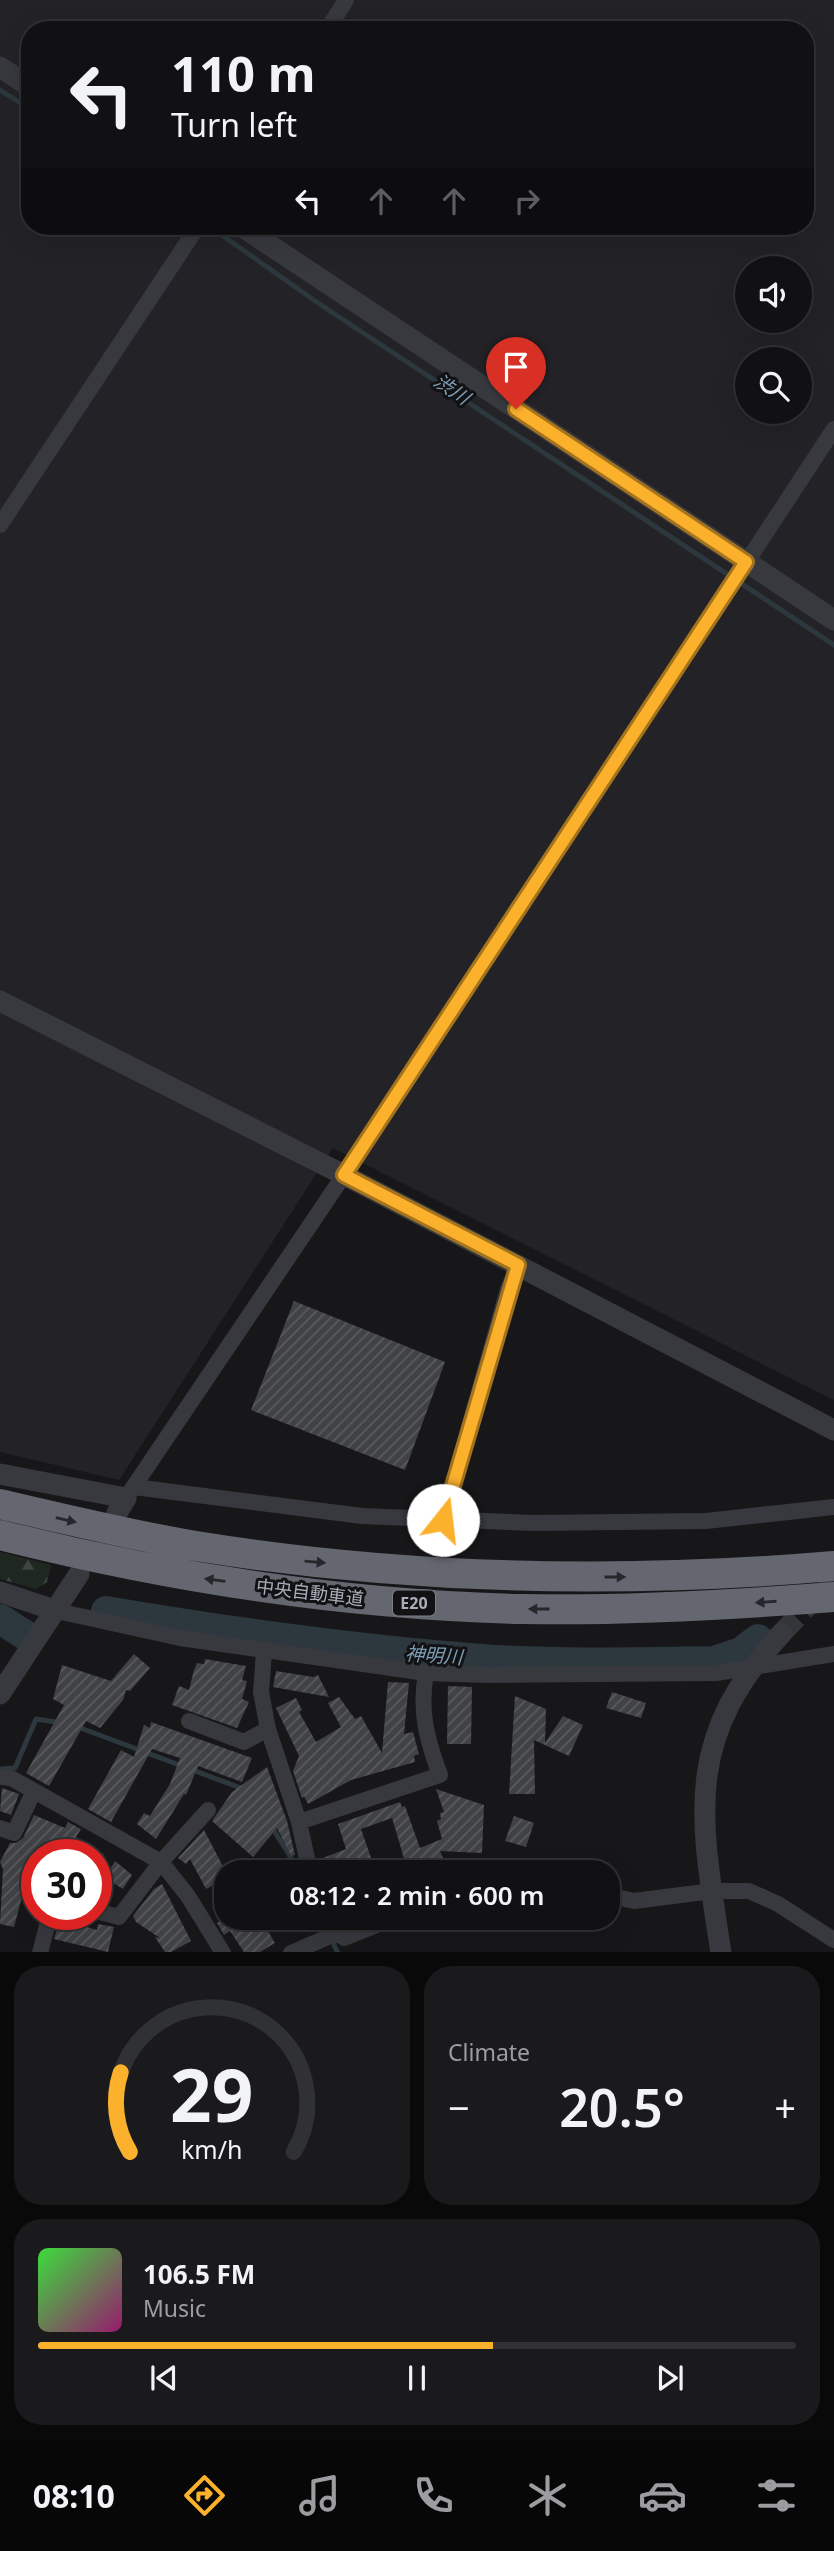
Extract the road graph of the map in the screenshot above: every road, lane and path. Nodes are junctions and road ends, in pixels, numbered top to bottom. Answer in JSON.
{"nodes":[{"id":1,"x":346,"y":0,"type":"edge"},
{"id":2,"x":333,"y":21,"type":"edge"},
{"id":3,"x":0,"y":67,"type":"edge"},
{"id":4,"x":21,"y":81,"type":"edge"},
{"id":5,"x":192,"y":235,"type":"edge"},
{"id":6,"x":254,"y":235,"type":"edge"},
{"id":7,"x":834,"y":429,"type":"edge"},
{"id":8,"x":0,"y":525,"type":"edge"},
{"id":9,"x":744,"y":565,"type":"junction"},
{"id":10,"x":834,"y":620,"type":"edge"},
{"id":11,"x":0,"y":1001,"type":"edge"},
{"id":12,"x":344,"y":1175,"type":"junction"},
{"id":13,"x":518,"y":1265,"type":"junction"},
{"id":14,"x":834,"y":1430,"type":"edge"},
{"id":15,"x":0,"y":1474,"type":"edge"},
{"id":16,"x":126,"y":1500,"type":"junction"},
{"id":17,"x":0,"y":1504,"type":"edge"},
{"id":18,"x":834,"y":1507,"type":"edge"},
{"id":19,"x":443,"y":1520,"type":"junction"},
{"id":20,"x":0,"y":1535,"type":"edge"},
{"id":21,"x":834,"y":1566,"type":"edge"},
{"id":22,"x":79,"y":1574,"type":"dead end"},
{"id":23,"x":0,"y":1592,"type":"edge"},
{"id":24,"x":834,"y":1597,"type":"edge"},
{"id":25,"x":57,"y":1611,"type":"junction"},
{"id":26,"x":782,"y":1633,"type":"tunnel mouth"},
{"id":27,"x":264,"y":1652,"type":"junction"},
{"id":28,"x":834,"y":1654,"type":"edge"},
{"id":29,"x":751,"y":1665,"type":"junction"},
{"id":30,"x":426,"y":1673,"type":"junction"},
{"id":31,"x":0,"y":1694,"type":"edge"},
{"id":32,"x":189,"y":1721,"type":"dead end"},
{"id":33,"x":268,"y":1729,"type":"junction"},
{"id":34,"x":0,"y":1777,"type":"edge"},
{"id":35,"x":34,"y":1791,"type":"junction"},
{"id":36,"x":208,"y":1810,"type":"dead end"},
{"id":37,"x":299,"y":1822,"type":"junction"},
{"id":38,"x":0,"y":1828,"type":"edge"},
{"id":39,"x":306,"y":1860,"type":"edge"},
{"id":40,"x":161,"y":1862,"type":"junction"},
{"id":41,"x":712,"y":1891,"type":"junction"},
{"id":42,"x":620,"y":1898,"type":"edge"},
{"id":43,"x":112,"y":1915,"type":"edge"},
{"id":44,"x":46,"y":1930,"type":"edge"},
{"id":45,"x":325,"y":1930,"type":"edge"},
{"id":46,"x":337,"y":1930,"type":"edge"},
{"id":47,"x":364,"y":1930,"type":"edge"},
{"id":48,"x":834,"y":1940,"type":"edge"},
{"id":49,"x":40,"y":1952,"type":"edge"},
{"id":50,"x":223,"y":1952,"type":"edge"},
{"id":51,"x":291,"y":1952,"type":"edge"},
{"id":52,"x":721,"y":1952,"type":"edge"}],
"edges":[{"from":1,"to":2,"type":"street"},
{"from":3,"to":4,"type":"street"},
{"from":5,"to":8,"type":"street"},
{"from":6,"to":9,"type":"street"},
{"from":7,"to":9,"type":"street"},
{"from":9,"to":10,"type":"street"},
{"from":9,"to":12,"type":"street"},
{"from":11,"to":12,"type":"street"},
{"from":12,"to":13,"type":"street"},
{"from":12,"to":16,"type":"street"},
{"from":13,"to":14,"type":"street"},
{"from":13,"to":19,"type":"street"},
{"from":15,"to":16,"type":"street"},
{"from":16,"to":19,"type":"street"},
{"from":17,"to":21,"type":"highway","name":"中央自動車道","number":"E20","one_way":true},
{"from":18,"to":19,"type":"street"},
{"from":24,"to":20,"type":"highway","name":"中央自動車道","number":"E20","one_way":true},
{"from":22,"to":25,"type":"street"},
{"from":23,"to":25,"type":"street"},
{"from":25,"to":27,"type":"street"},
{"from":25,"to":31,"type":"street"},
{"from":26,"to":29,"type":"street"},
{"from":27,"to":30,"type":"street"},
{"from":27,"to":33,"type":"street"},
{"from":28,"to":29,"type":"street"},
{"from":29,"to":30,"type":"street"},
{"from":29,"to":41,"type":"street"},
{"from":30,"to":37,"type":"street"},
{"from":32,"to":33,"type":"street"},
{"from":33,"to":37,"type":"street"},
{"from":34,"to":35,"type":"street"},
{"from":35,"to":38,"type":"street"},
{"from":35,"to":40,"type":"street"},
{"from":36,"to":40,"type":"street"},
{"from":37,"to":39,"type":"street"},
{"from":40,"to":43,"type":"street"},
{"from":40,"to":50,"type":"street"},
{"from":41,"to":42,"type":"street"},
{"from":41,"to":48,"type":"street"},
{"from":41,"to":52,"type":"street"},
{"from":44,"to":49,"type":"street"},
{"from":45,"to":51,"type":"street"},
{"from":46,"to":47,"type":"street"}]}
